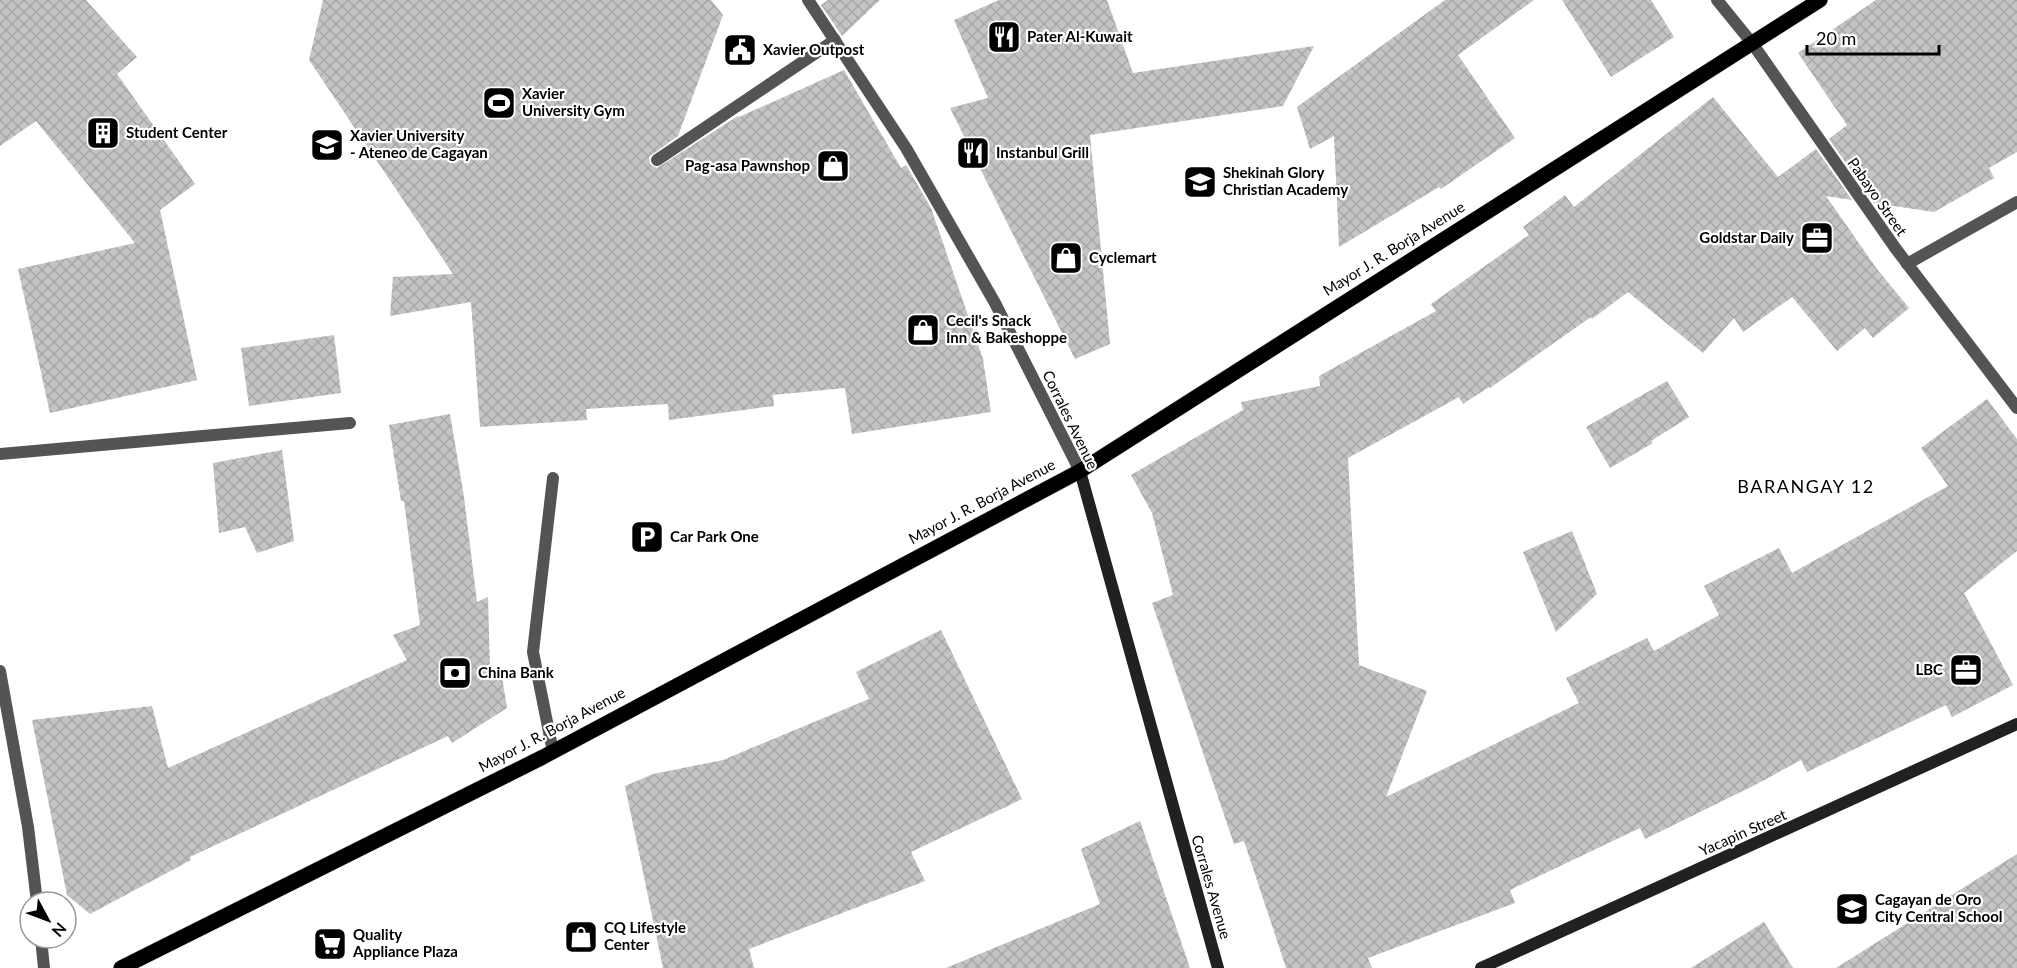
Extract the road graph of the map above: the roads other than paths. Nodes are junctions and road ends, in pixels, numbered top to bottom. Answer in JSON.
{"nodes":[{"id":1,"x":808,"y":0,"type":"edge"},
{"id":2,"x":1717,"y":0,"type":"edge"},
{"id":3,"x":1820,"y":0,"type":"edge"},
{"id":4,"x":835,"y":40,"type":"junction"},
{"id":5,"x":1752,"y":43,"type":"junction"},
{"id":6,"x":657,"y":160,"type":"dead end"},
{"id":7,"x":2017,"y":201,"type":"edge"},
{"id":8,"x":1907,"y":264,"type":"junction"},
{"id":9,"x":2017,"y":408,"type":"edge"},
{"id":10,"x":350,"y":423,"type":"dead end"},
{"id":11,"x":0,"y":454,"type":"edge"},
{"id":12,"x":1080,"y":471,"type":"junction"},
{"id":13,"x":554,"y":478,"type":"dead end"},
{"id":14,"x":0,"y":671,"type":"edge"},
{"id":15,"x":2017,"y":724,"type":"edge"},
{"id":16,"x":553,"y":752,"type":"junction"},
{"id":17,"x":36,"y":890,"type":"edge"},
{"id":18,"x":42,"y":950,"type":"edge"},
{"id":19,"x":44,"y":968,"type":"edge"},
{"id":20,"x":121,"y":968,"type":"edge"},
{"id":21,"x":1218,"y":968,"type":"edge"},
{"id":22,"x":1481,"y":968,"type":"edge"}],
"edges":[{"from":1,"to":4,"type":"street","name":"Corrales Avenue"},
{"from":2,"to":5,"type":"street","name":"Pabayo Street"},
{"from":3,"to":5,"type":"main road","name":"Mayor J. R. Borja Avenue"},
{"from":4,"to":6,"type":"street"},
{"from":4,"to":12,"type":"street","name":"Corrales Avenue"},
{"from":5,"to":8,"type":"street","name":"Pabayo Street"},
{"from":5,"to":12,"type":"main road","name":"Mayor J. R. Borja Avenue"},
{"from":7,"to":8,"type":"street"},
{"from":8,"to":9,"type":"street","name":"Pabayo Street"},
{"from":10,"to":11,"type":"street"},
{"from":12,"to":16,"type":"main road","name":"Mayor J. R. Borja Avenue"},
{"from":12,"to":21,"type":"main road","name":"Corrales Avenue"},
{"from":13,"to":16,"type":"street"},
{"from":14,"to":17,"type":"street"},
{"from":15,"to":22,"type":"main road","name":"Yacapin Street"},
{"from":16,"to":20,"type":"main road","name":"Mayor J. R. Borja Avenue"},
{"from":18,"to":19,"type":"street"}]}
